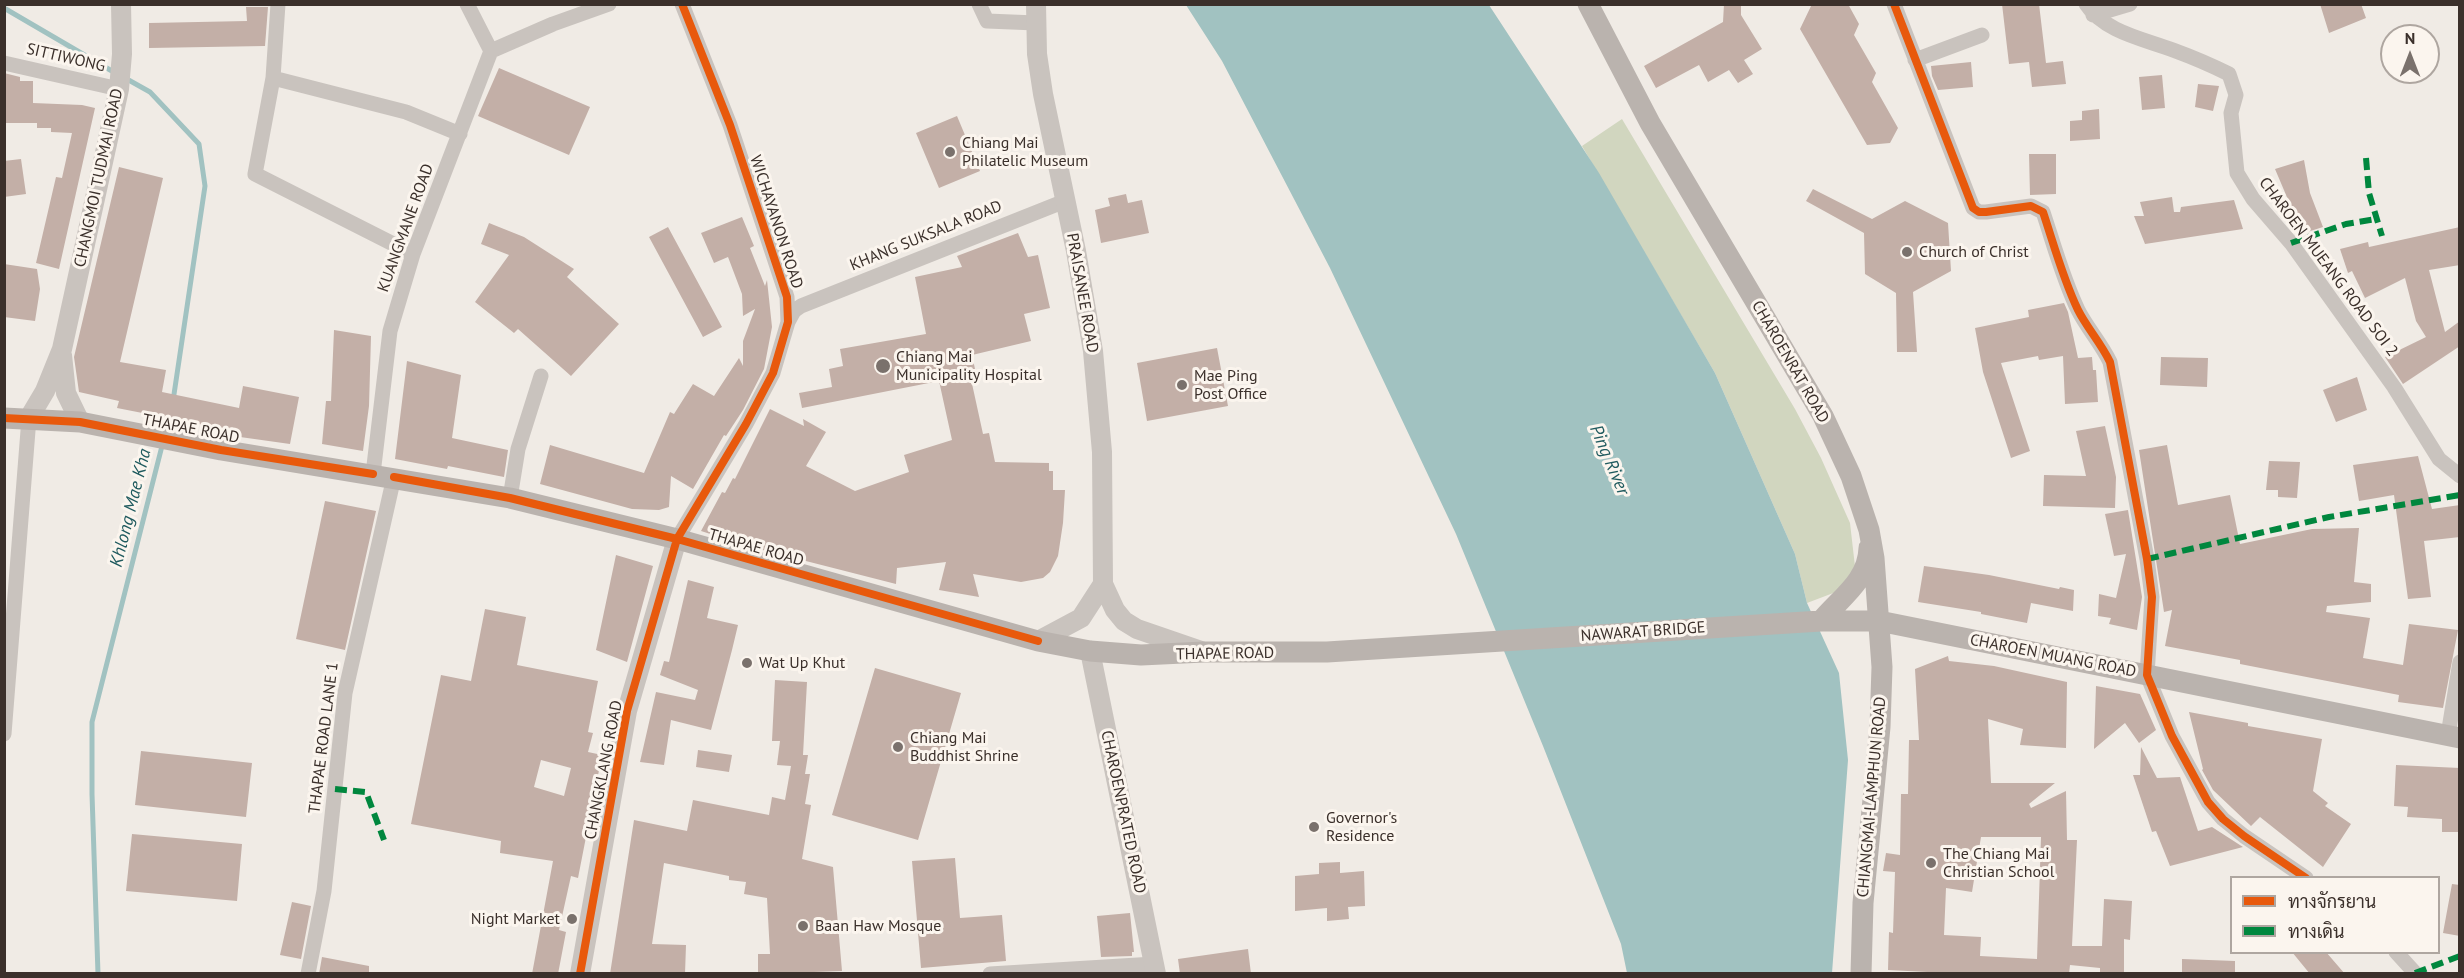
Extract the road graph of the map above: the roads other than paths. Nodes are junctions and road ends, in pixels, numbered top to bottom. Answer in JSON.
{"nodes":[{"id":1,"x":121,"y":4,"type":"edge"},
{"id":2,"x":278,"y":4,"type":"edge"},
{"id":3,"x":467,"y":4,"type":"edge"},
{"id":4,"x":609,"y":4,"type":"edge"},
{"id":5,"x":682,"y":4,"type":"edge"},
{"id":6,"x":979,"y":4,"type":"edge"},
{"id":7,"x":1588,"y":4,"type":"edge"},
{"id":8,"x":1894,"y":4,"type":"edge"},
{"id":9,"x":2130,"y":4,"type":"edge"},
{"id":10,"x":2090,"y":10,"type":"edge"},
{"id":11,"x":1036,"y":14,"type":"edge"},
{"id":12,"x":1982,"y":35,"type":"dead end"},
{"id":13,"x":491,"y":51,"type":"junction"},
{"id":14,"x":1915,"y":60,"type":"junction"},
{"id":15,"x":4,"y":63,"type":"edge"},
{"id":16,"x":273,"y":78,"type":"junction"},
{"id":17,"x":119,"y":89,"type":"junction"},
{"id":18,"x":460,"y":134,"type":"junction"},
{"id":19,"x":1065,"y":201,"type":"junction"},
{"id":20,"x":413,"y":254,"type":"junction"},
{"id":21,"x":787,"y":297,"type":"junction"},
{"id":22,"x":801,"y":306,"type":"junction"},
{"id":23,"x":788,"y":322,"type":"junction"},
{"id":24,"x":62,"y":349,"type":"junction"},
{"id":25,"x":541,"y":376,"type":"dead end"},
{"id":26,"x":4,"y":418,"type":"edge"},
{"id":27,"x":29,"y":418,"type":"junction"},
{"id":28,"x":80,"y":422,"type":"junction"},
{"id":29,"x":373,"y":474,"type":"junction"},
{"id":30,"x":394,"y":477,"type":"junction"},
{"id":31,"x":2460,"y":477,"type":"edge"},
{"id":32,"x":510,"y":498,"type":"junction"},
{"id":33,"x":1869,"y":530,"type":"junction"},
{"id":34,"x":677,"y":539,"type":"junction"},
{"id":35,"x":1103,"y":584,"type":"junction"},
{"id":36,"x":1821,"y":621,"type":"junction"},
{"id":37,"x":1879,"y":621,"type":"junction"},
{"id":38,"x":1038,"y":641,"type":"junction"},
{"id":39,"x":1465,"y":643,"type":"joint"},
{"id":40,"x":1090,"y":651,"type":"junction"},
{"id":41,"x":1204,"y":652,"type":"junction"},
{"id":42,"x":2460,"y":662,"type":"edge"},
{"id":43,"x":2147,"y":675,"type":"junction"},
{"id":44,"x":4,"y":734,"type":"edge"},
{"id":45,"x":2454,"y":736,"type":"edge"},
{"id":46,"x":2303,"y":876,"type":"edge"},
{"id":47,"x":2398,"y":954,"type":"edge"},
{"id":48,"x":1155,"y":969,"type":"edge"},
{"id":49,"x":2415,"y":973,"type":"edge"},
{"id":50,"x":308,"y":974,"type":"edge"},
{"id":51,"x":580,"y":974,"type":"edge"},
{"id":52,"x":990,"y":974,"type":"edge"},
{"id":53,"x":1861,"y":974,"type":"edge"}],
"edges":[{"from":1,"to":17,"type":"street","name":"CHANGMOI TUDMAI ROAD"},
{"from":2,"to":16,"type":"street"},
{"from":3,"to":13,"type":"street"},
{"from":4,"to":13,"type":"street"},
{"from":5,"to":21,"type":"street","name":"WICHAYANON ROAD"},
{"from":6,"to":11,"type":"street"},
{"from":7,"to":33,"type":"main road"},
{"from":8,"to":14,"type":"street"},
{"from":9,"to":10,"type":"street"},
{"from":10,"to":31,"type":"street","name":"CHAROEN MUEANG ROAD SOI 2"},
{"from":11,"to":19,"type":"street","name":"PRAISANEE ROAD"},
{"from":12,"to":14,"type":"street"},
{"from":13,"to":18,"type":"street","name":"KUANGMANE ROAD"},
{"from":14,"to":43,"type":"street"},
{"from":15,"to":17,"type":"street","name":"SITTIWONG"},
{"from":16,"to":18,"type":"street"},
{"from":16,"to":20,"type":"street"},
{"from":17,"to":24,"type":"street","name":"CHANGMOI TUDMAI ROAD"},
{"from":18,"to":20,"type":"street","name":"KUANGMANE ROAD"},
{"from":19,"to":22,"type":"street","name":"KHANG SUKSALA ROAD"},
{"from":19,"to":35,"type":"street","name":"PRAISANEE ROAD"},
{"from":20,"to":29,"type":"street","name":"KUANGMANE ROAD"},
{"from":21,"to":22,"type":"street"},
{"from":21,"to":23,"type":"street","name":"WICHAYANON ROAD"},
{"from":22,"to":23,"type":"street"},
{"from":23,"to":34,"type":"street","name":"WICHAYANON ROAD"},
{"from":24,"to":27,"type":"street","name":"CHANGMOI TUDMAI ROAD"},
{"from":24,"to":28,"type":"street","name":"CHANGMOI TUDMAI ROAD"},
{"from":25,"to":32,"type":"street"},
{"from":26,"to":27,"type":"main road","name":"THAPAE ROAD"},
{"from":27,"to":28,"type":"main road","name":"THAPAE ROAD"},
{"from":27,"to":44,"type":"street"},
{"from":28,"to":29,"type":"main road","name":"THAPAE ROAD"},
{"from":29,"to":30,"type":"main road","name":"THAPAE ROAD"},
{"from":30,"to":32,"type":"main road","name":"THAPAE ROAD"},
{"from":30,"to":50,"type":"street"},
{"from":32,"to":34,"type":"main road","name":"THAPAE ROAD"},
{"from":33,"to":36,"type":"main road"},
{"from":33,"to":37,"type":"main road"},
{"from":34,"to":38,"type":"main road","name":"THAPAE ROAD"},
{"from":34,"to":51,"type":"street","name":"CHANGKLANG ROAD"},
{"from":35,"to":38,"type":"street"},
{"from":35,"to":41,"type":"street","name":"PRAISANEE ROAD"},
{"from":36,"to":37,"type":"main road","name":"CHAROEN MUANG ROAD"},
{"from":36,"to":39,"type":"main road","name":"NAWARAT BRIDGE"},
{"from":37,"to":43,"type":"main road","name":"CHAROEN MUANG ROAD"},
{"from":37,"to":53,"type":"main road","name":"CHIANGMAI-LAMPHUN ROAD"},
{"from":38,"to":40,"type":"main road","name":"THAPAE ROAD"},
{"from":39,"to":41,"type":"main road","name":"THAPAE ROAD"},
{"from":40,"to":41,"type":"main road","name":"THAPAE ROAD"},
{"from":40,"to":48,"type":"street","name":"CHAROENPRATED ROAD"},
{"from":42,"to":45,"type":"street"},
{"from":43,"to":45,"type":"main road","name":"CHAROEN MUANG ROAD"},
{"from":43,"to":46,"type":"street"},
{"from":47,"to":49,"type":"street"},
{"from":48,"to":52,"type":"street"}]}
